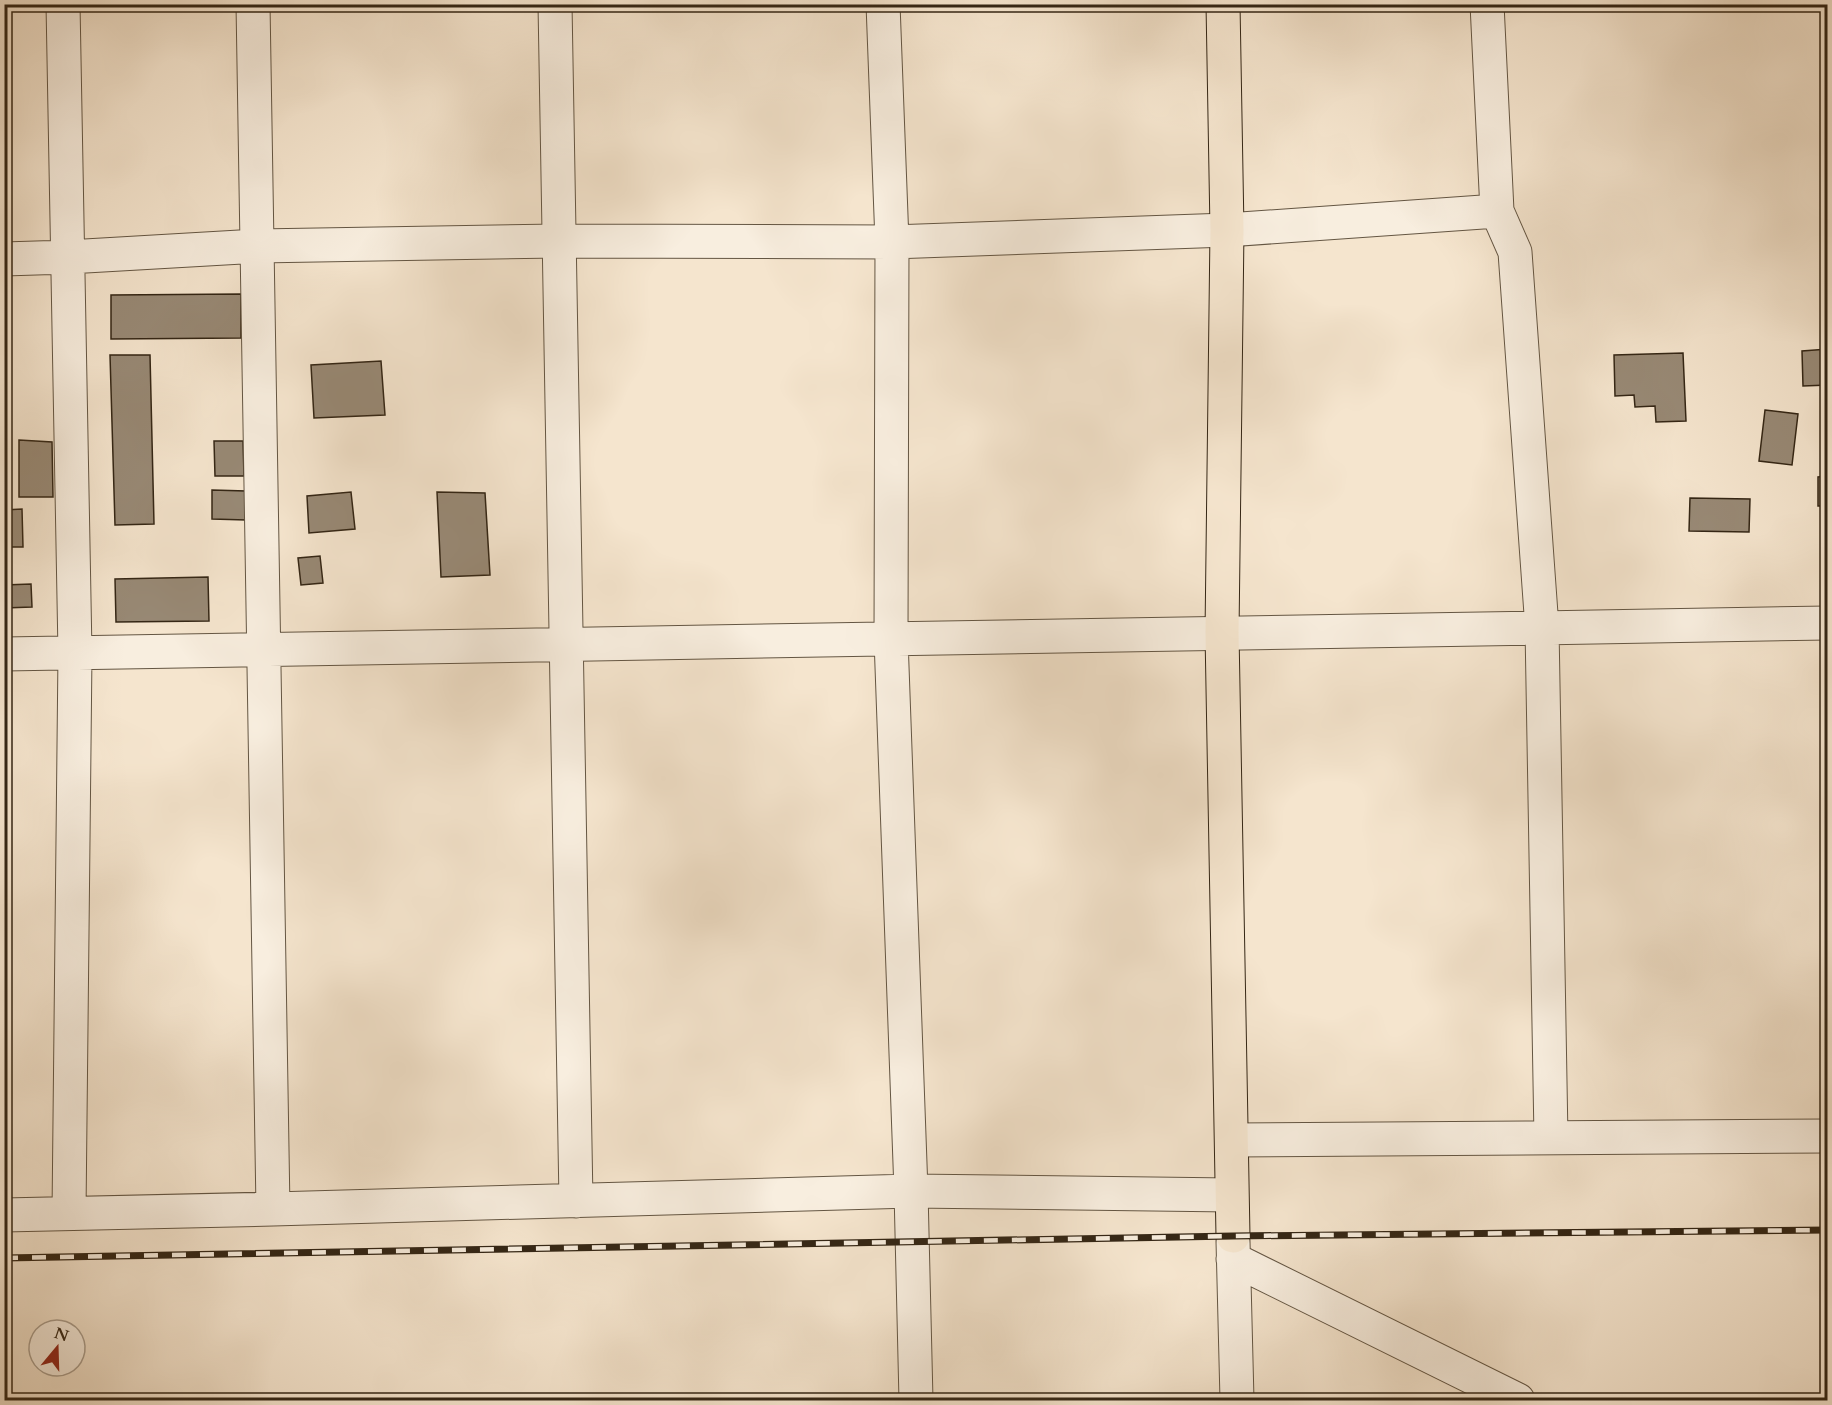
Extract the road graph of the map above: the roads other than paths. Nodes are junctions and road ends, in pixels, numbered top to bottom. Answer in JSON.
{"nodes":[{"id":1,"x":63,"y":4,"type":"edge"},
{"id":2,"x":253,"y":4,"type":"edge"},
{"id":3,"x":555,"y":4,"type":"edge"},
{"id":4,"x":883,"y":4,"type":"edge"},
{"id":5,"x":1224,"y":4,"type":"edge"},
{"id":6,"x":1487,"y":4,"type":"edge"},
{"id":7,"x":1497,"y":211,"type":"junction"},
{"id":8,"x":1227,"y":230,"type":"junction"},
{"id":9,"x":558,"y":241,"type":"junction"},
{"id":10,"x":892,"y":242,"type":"junction"},
{"id":11,"x":258,"y":246,"type":"junction"},
{"id":12,"x":68,"y":257,"type":"junction"},
{"id":13,"x":4,"y":259,"type":"edge"},
{"id":14,"x":1827,"y":623,"type":"edge"},
{"id":15,"x":1542,"y":628,"type":"junction"},
{"id":16,"x":1222,"y":633,"type":"junction"},
{"id":17,"x":891,"y":639,"type":"junction"},
{"id":18,"x":567,"y":645,"type":"junction"},
{"id":19,"x":263,"y":650,"type":"junction"},
{"id":20,"x":75,"y":653,"type":"junction"},
{"id":21,"x":4,"y":654,"type":"edge"},
{"id":22,"x":1827,"y":1136,"type":"edge"},
{"id":23,"x":1551,"y":1138,"type":"junction"},
{"id":24,"x":1232,"y":1140,"type":"junction"},
{"id":25,"x":911,"y":1191,"type":"junction"},
{"id":26,"x":1231,"y":1195,"type":"junction"},
{"id":27,"x":576,"y":1201,"type":"junction"},
{"id":28,"x":273,"y":1209,"type":"junction"},
{"id":29,"x":69,"y":1214,"type":"junction"},
{"id":30,"x":4,"y":1215,"type":"edge"},
{"id":31,"x":1233,"y":1248,"type":"junction"},
{"id":32,"x":916,"y":1401,"type":"edge"},
{"id":33,"x":1237,"y":1401,"type":"edge"},
{"id":34,"x":1518,"y":1401,"type":"edge"}],
"edges":[{"from":1,"to":12,"type":"street"},
{"from":2,"to":11,"type":"street"},
{"from":3,"to":9,"type":"street"},
{"from":4,"to":10,"type":"street"},
{"from":5,"to":8,"type":"main road"},
{"from":6,"to":7,"type":"street"},
{"from":7,"to":8,"type":"street"},
{"from":7,"to":15,"type":"street"},
{"from":8,"to":10,"type":"street"},
{"from":8,"to":16,"type":"main road"},
{"from":9,"to":10,"type":"street"},
{"from":9,"to":11,"type":"street"},
{"from":9,"to":18,"type":"street"},
{"from":10,"to":17,"type":"street"},
{"from":11,"to":12,"type":"street"},
{"from":11,"to":19,"type":"street"},
{"from":12,"to":13,"type":"street"},
{"from":12,"to":20,"type":"street"},
{"from":14,"to":15,"type":"street"},
{"from":15,"to":16,"type":"street"},
{"from":15,"to":23,"type":"street"},
{"from":16,"to":17,"type":"street"},
{"from":16,"to":24,"type":"main road"},
{"from":17,"to":18,"type":"street"},
{"from":17,"to":25,"type":"street"},
{"from":18,"to":19,"type":"street"},
{"from":18,"to":27,"type":"street"},
{"from":19,"to":20,"type":"street"},
{"from":19,"to":28,"type":"street"},
{"from":20,"to":21,"type":"street"},
{"from":20,"to":29,"type":"street"},
{"from":22,"to":23,"type":"street"},
{"from":23,"to":24,"type":"street"},
{"from":24,"to":26,"type":"main road"},
{"from":25,"to":26,"type":"street"},
{"from":25,"to":27,"type":"street"},
{"from":25,"to":32,"type":"street"},
{"from":26,"to":31,"type":"main road"},
{"from":27,"to":28,"type":"street"},
{"from":28,"to":29,"type":"street"},
{"from":29,"to":30,"type":"street"},
{"from":31,"to":33,"type":"street"},
{"from":31,"to":34,"type":"street"}]}
